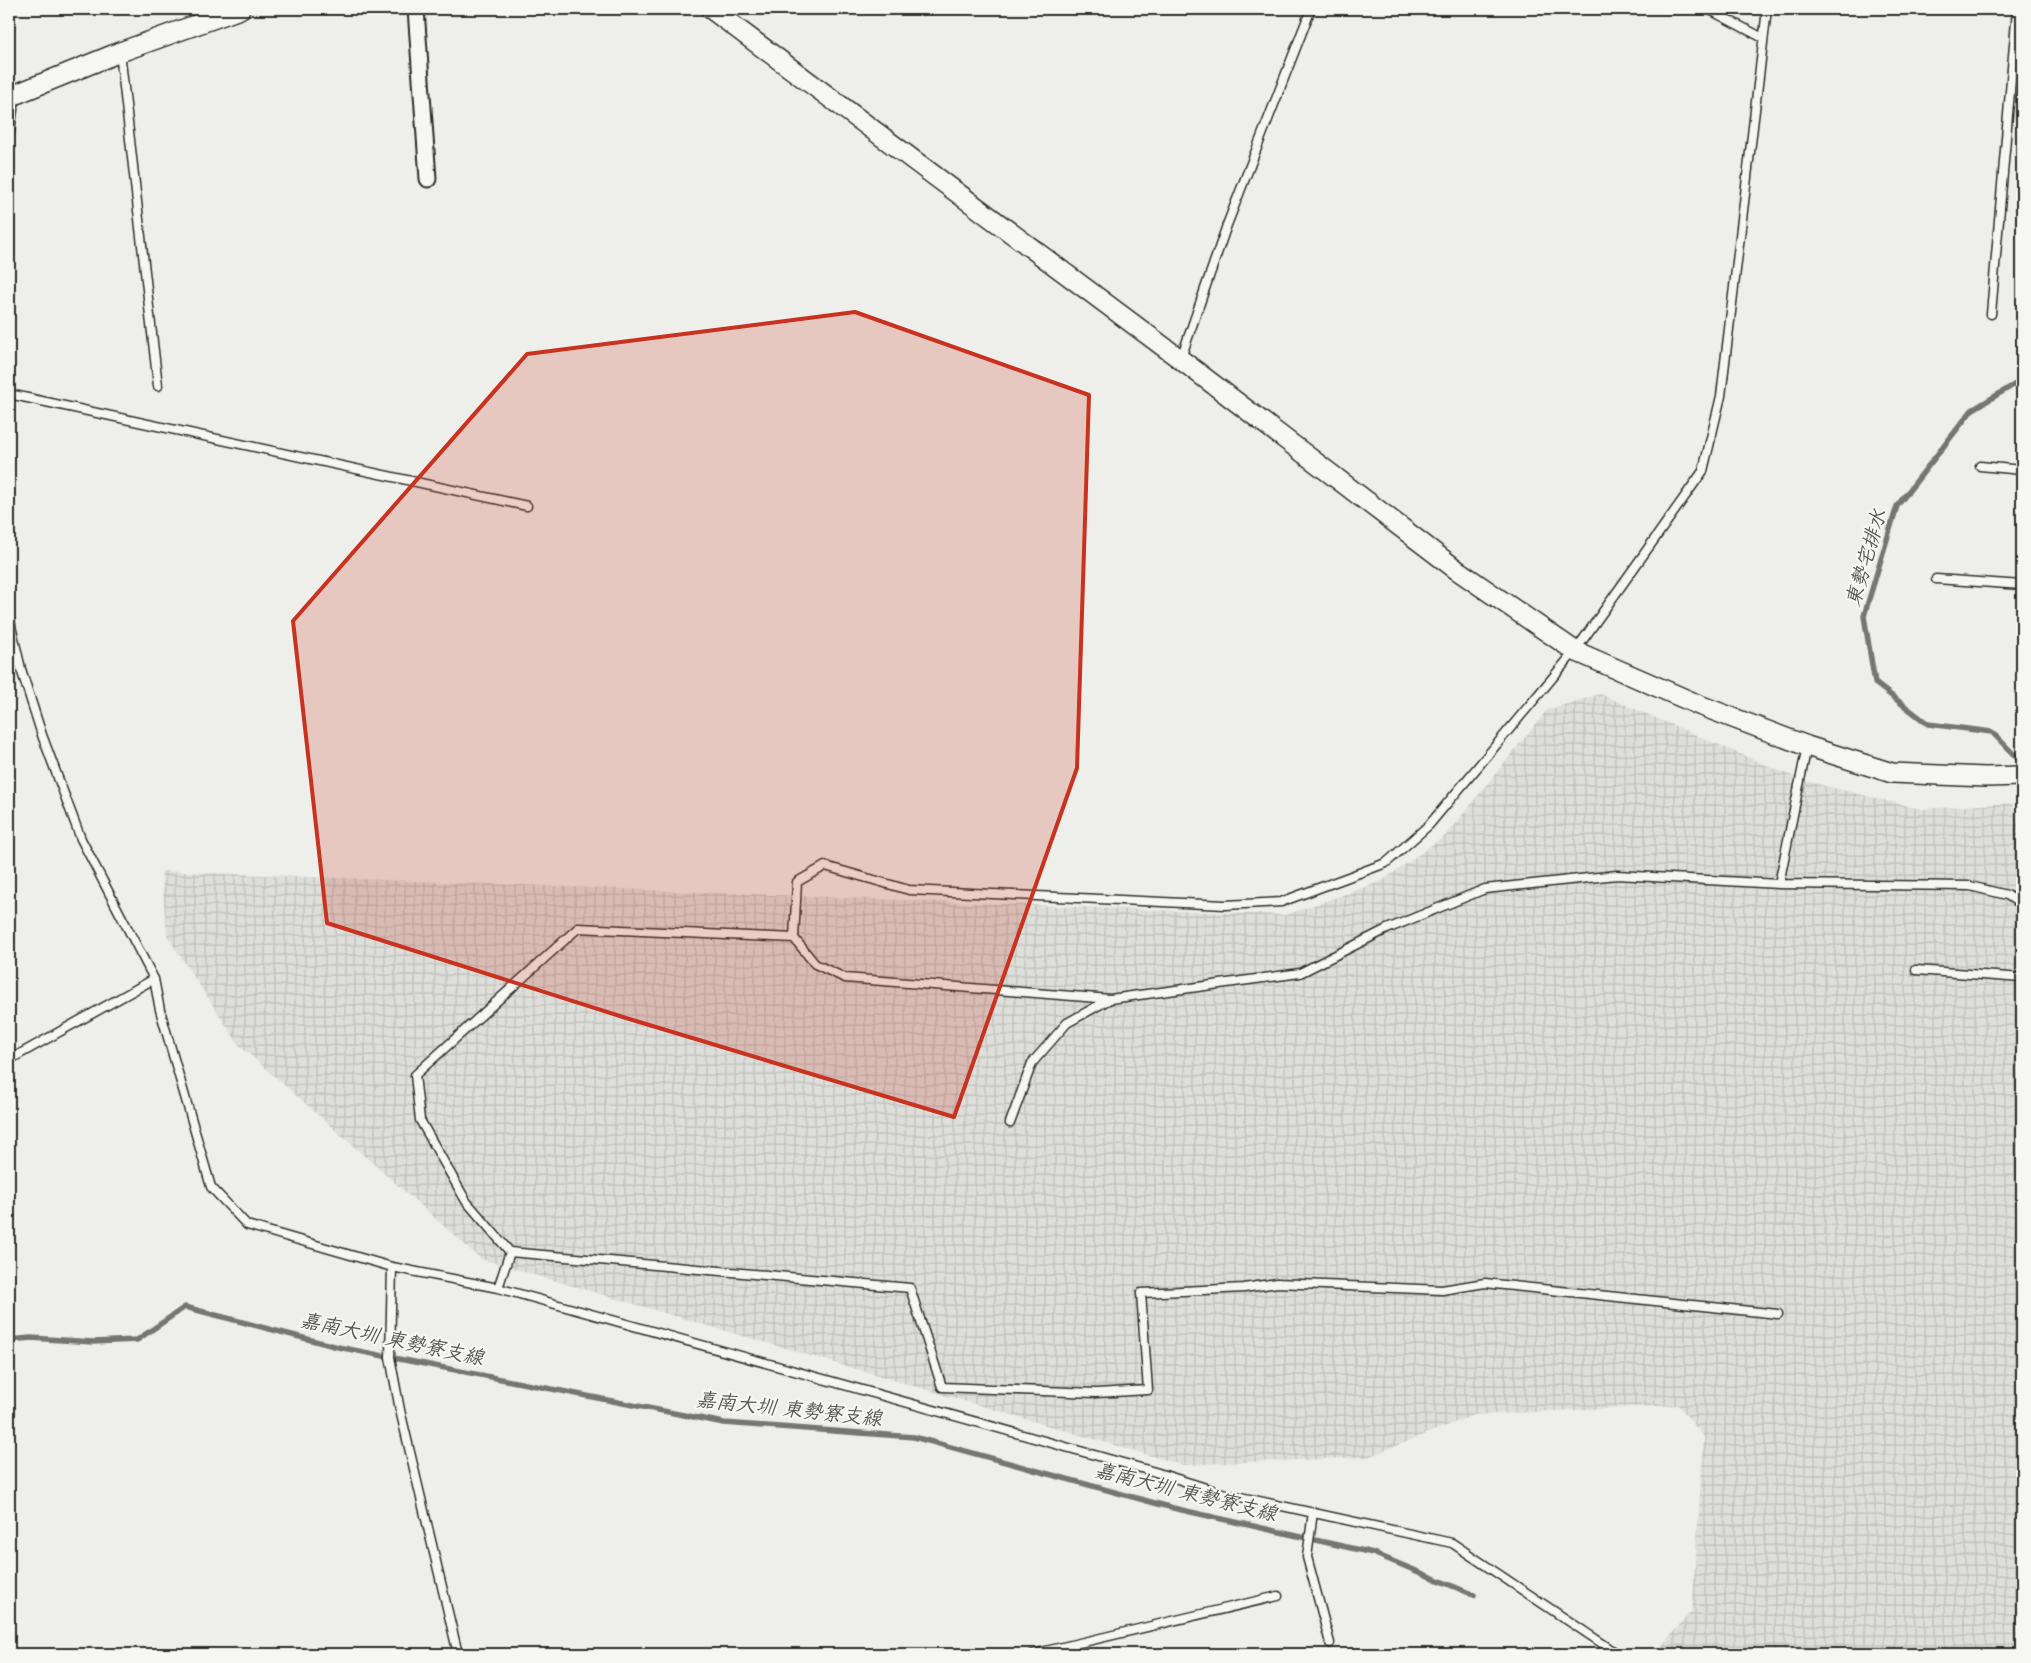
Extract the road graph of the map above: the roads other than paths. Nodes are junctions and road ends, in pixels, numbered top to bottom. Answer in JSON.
{"nodes":[{"id":1,"x":240,"y":9,"type":"edge"},
{"id":2,"x":416,"y":9,"type":"edge"},
{"id":3,"x":712,"y":9,"type":"edge"},
{"id":4,"x":1311,"y":9,"type":"edge"},
{"id":5,"x":1708,"y":9,"type":"edge"},
{"id":6,"x":1767,"y":9,"type":"edge"},
{"id":7,"x":2017,"y":9,"type":"edge"},
{"id":8,"x":1763,"y":38,"type":"junction"},
{"id":9,"x":120,"y":52,"type":"junction"},
{"id":10,"x":12,"y":96,"type":"edge"},
{"id":11,"x":9,"y":138,"type":"edge"},
{"id":12,"x":428,"y":179,"type":"dead end"},
{"id":13,"x":1991,"y":314,"type":"dead end"},
{"id":14,"x":1180,"y":359,"type":"junction"},
{"id":15,"x":158,"y":386,"type":"dead end"},
{"id":16,"x":9,"y":394,"type":"edge"},
{"id":17,"x":1980,"y":466,"type":"dead end"},
{"id":18,"x":2022,"y":470,"type":"edge"},
{"id":19,"x":527,"y":506,"type":"dead end"},
{"id":20,"x":1936,"y":579,"type":"dead end"},
{"id":21,"x":2022,"y":585,"type":"edge"},
{"id":22,"x":9,"y":617,"type":"edge"},
{"id":23,"x":1575,"y":652,"type":"junction"},
{"id":24,"x":1807,"y":746,"type":"junction"},
{"id":25,"x":2022,"y":776,"type":"edge"},
{"id":26,"x":1779,"y":884,"type":"junction"},
{"id":27,"x":2022,"y":905,"type":"edge"},
{"id":28,"x":794,"y":938,"type":"junction"},
{"id":29,"x":1916,"y":970,"type":"dead end"},
{"id":30,"x":154,"y":978,"type":"junction"},
{"id":31,"x":2022,"y":978,"type":"edge"},
{"id":32,"x":1110,"y":999,"type":"junction"},
{"id":33,"x":9,"y":1060,"type":"edge"},
{"id":34,"x":1010,"y":1123,"type":"dead end"},
{"id":35,"x":510,"y":1252,"type":"junction"},
{"id":36,"x":392,"y":1267,"type":"junction"},
{"id":37,"x":498,"y":1288,"type":"junction"},
{"id":38,"x":1778,"y":1314,"type":"dead end"},
{"id":39,"x":1313,"y":1512,"type":"junction"},
{"id":40,"x":1278,"y":1596,"type":"dead end"},
{"id":41,"x":1330,"y":1644,"type":"dead end"},
{"id":42,"x":458,"y":1654,"type":"edge"},
{"id":43,"x":1033,"y":1654,"type":"edge"},
{"id":44,"x":1618,"y":1654,"type":"edge"}],
"edges":[{"from":1,"to":9,"type":"street"},
{"from":2,"to":12,"type":"street"},
{"from":3,"to":14,"type":"street"},
{"from":4,"to":14,"type":"lane"},
{"from":5,"to":8,"type":"lane"},
{"from":6,"to":8,"type":"lane"},
{"from":7,"to":13,"type":"lane"},
{"from":8,"to":23,"type":"lane"},
{"from":9,"to":10,"type":"street"},
{"from":9,"to":15,"type":"lane"},
{"from":10,"to":11,"type":"lane"},
{"from":14,"to":23,"type":"street"},
{"from":16,"to":19,"type":"lane"},
{"from":17,"to":18,"type":"lane"},
{"from":20,"to":21,"type":"lane"},
{"from":22,"to":30,"type":"lane"},
{"from":23,"to":24,"type":"street"},
{"from":23,"to":28,"type":"lane"},
{"from":24,"to":25,"type":"street"},
{"from":24,"to":26,"type":"lane"},
{"from":26,"to":27,"type":"lane"},
{"from":26,"to":32,"type":"lane"},
{"from":28,"to":32,"type":"lane"},
{"from":28,"to":35,"type":"lane"},
{"from":29,"to":31,"type":"lane"},
{"from":30,"to":33,"type":"lane"},
{"from":30,"to":36,"type":"lane"},
{"from":32,"to":34,"type":"lane"},
{"from":35,"to":37,"type":"lane"},
{"from":35,"to":38,"type":"lane"},
{"from":36,"to":37,"type":"lane"},
{"from":36,"to":42,"type":"lane"},
{"from":37,"to":39,"type":"lane"},
{"from":39,"to":41,"type":"lane"},
{"from":39,"to":44,"type":"lane"},
{"from":40,"to":43,"type":"lane"}]}
